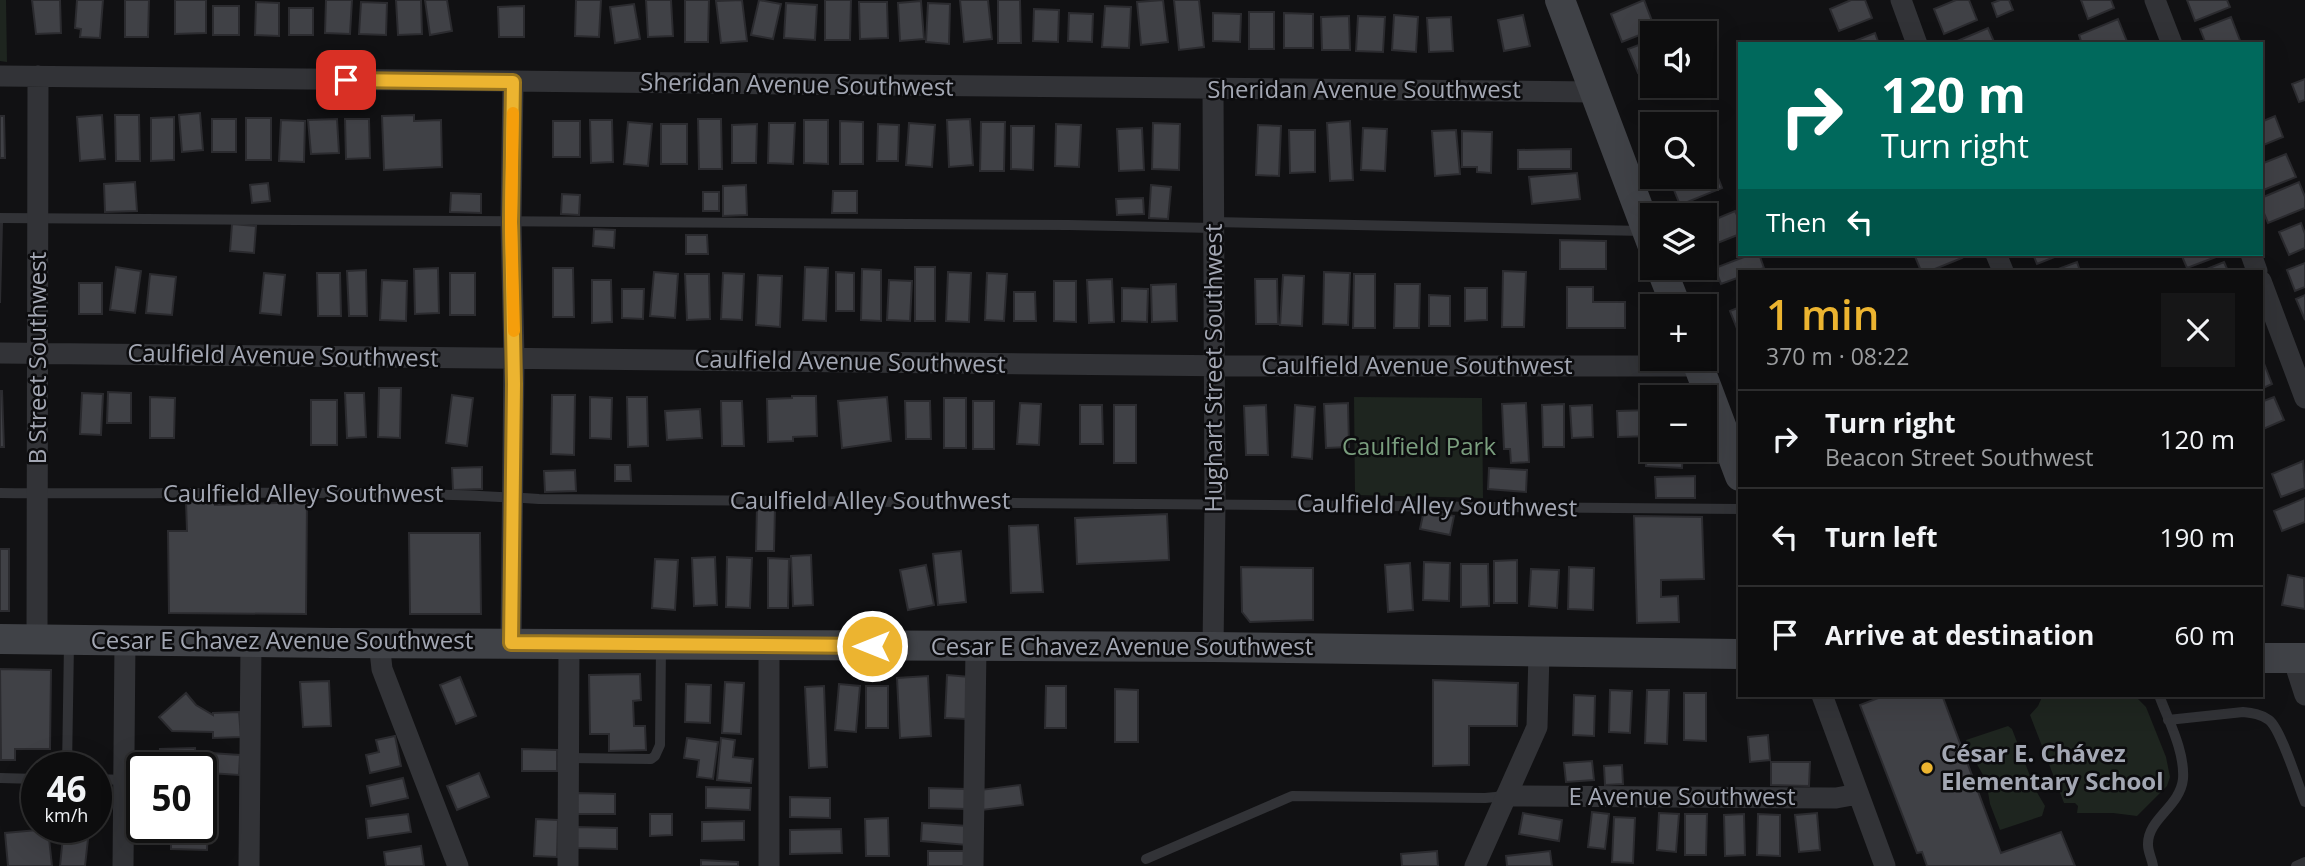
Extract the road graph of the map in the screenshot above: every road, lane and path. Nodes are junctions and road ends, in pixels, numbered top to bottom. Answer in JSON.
{"nodes":[{"id":1,"x":1560,"y":0,"type":"edge"},
{"id":2,"x":1901,"y":0,"type":"edge"},
{"id":3,"x":2155,"y":0,"type":"edge"},
{"id":4,"x":1916,"y":42,"type":"edge"},
{"id":5,"x":2171,"y":42,"type":"edge"},
{"id":6,"x":0,"y":76,"type":"edge"},
{"id":7,"x":38,"y":76,"type":"junction"},
{"id":8,"x":513,"y":82,"type":"junction"},
{"id":9,"x":1213,"y":89,"type":"junction"},
{"id":10,"x":1594,"y":92,"type":"junction"},
{"id":11,"x":1640,"y":213,"type":"edge"},
{"id":12,"x":0,"y":218,"type":"edge"},
{"id":13,"x":38,"y":218,"type":"junction"},
{"id":14,"x":511,"y":222,"type":"junction"},
{"id":15,"x":1213,"y":225,"type":"junction"},
{"id":16,"x":1640,"y":237,"type":"edge"},
{"id":17,"x":2263,"y":286,"type":"edge"},
{"id":18,"x":0,"y":353,"type":"edge"},
{"id":19,"x":38,"y":354,"type":"junction"},
{"id":20,"x":514,"y":358,"type":"junction"},
{"id":21,"x":1640,"y":362,"type":"edge"},
{"id":22,"x":1214,"y":366,"type":"junction"},
{"id":23,"x":1701,"y":371,"type":"edge"},
{"id":24,"x":2305,"y":398,"type":"edge"},
{"id":25,"x":1738,"y":471,"type":"edge"},
{"id":26,"x":39,"y":493,"type":"junction"},
{"id":27,"x":0,"y":494,"type":"edge"},
{"id":28,"x":513,"y":497,"type":"junction"},
{"id":29,"x":1215,"y":503,"type":"junction"},
{"id":30,"x":1738,"y":509,"type":"edge"},
{"id":31,"x":0,"y":639,"type":"edge"},
{"id":32,"x":37,"y":639,"type":"junction"},
{"id":33,"x":69,"y":640,"type":"junction"},
{"id":34,"x":125,"y":641,"type":"junction"},
{"id":35,"x":251,"y":642,"type":"junction"},
{"id":36,"x":379,"y":642,"type":"junction"},
{"id":37,"x":511,"y":643,"type":"junction"},
{"id":38,"x":661,"y":643,"type":"junction"},
{"id":39,"x":569,"y":644,"type":"junction"},
{"id":40,"x":769,"y":645,"type":"junction"},
{"id":41,"x":975,"y":646,"type":"junction"},
{"id":42,"x":1213,"y":647,"type":"junction"},
{"id":43,"x":1539,"y":653,"type":"junction"},
{"id":44,"x":1738,"y":654,"type":"edge"},
{"id":45,"x":2263,"y":658,"type":"edge"},
{"id":46,"x":2299,"y":658,"type":"edge"},
{"id":47,"x":2305,"y":695,"type":"edge"},
{"id":48,"x":1823,"y":697,"type":"edge"},
{"id":49,"x":2160,"y":697,"type":"edge"},
{"id":50,"x":2168,"y":720,"type":"junction"},
{"id":51,"x":67,"y":752,"type":"edge"},
{"id":52,"x":568,"y":758,"type":"junction"},
{"id":53,"x":0,"y":778,"type":"edge"},
{"id":54,"x":21,"y":779,"type":"edge"},
{"id":55,"x":112,"y":780,"type":"edge"},
{"id":56,"x":124,"y":780,"type":"junction"},
{"id":57,"x":1858,"y":794,"type":"junction"},
{"id":58,"x":1506,"y":796,"type":"junction"},
{"id":59,"x":2305,"y":802,"type":"edge"},
{"id":60,"x":1146,"y":859,"type":"dead end"},
{"id":61,"x":2305,"y":862,"type":"edge"},
{"id":62,"x":123,"y":866,"type":"edge"},
{"id":63,"x":249,"y":866,"type":"edge"},
{"id":64,"x":458,"y":866,"type":"edge"},
{"id":65,"x":568,"y":866,"type":"edge"},
{"id":66,"x":769,"y":866,"type":"edge"},
{"id":67,"x":973,"y":866,"type":"edge"},
{"id":68,"x":1475,"y":866,"type":"edge"},
{"id":69,"x":1885,"y":866,"type":"edge"},
{"id":70,"x":2153,"y":866,"type":"edge"},
{"id":71,"x":2296,"y":866,"type":"edge"}],
"edges":[{"from":1,"to":10,"type":"main road"},
{"from":2,"to":4,"type":"street"},
{"from":3,"to":5,"type":"street"},
{"from":6,"to":7,"type":"street","name":"Sheridan Avenue Southwest"},
{"from":7,"to":8,"type":"street","name":"Sheridan Avenue Southwest"},
{"from":7,"to":13,"type":"street","name":"B Street Southwest"},
{"from":8,"to":9,"type":"street","name":"Sheridan Avenue Southwest"},
{"from":8,"to":14,"type":"street"},
{"from":9,"to":10,"type":"street","name":"Sheridan Avenue Southwest"},
{"from":9,"to":15,"type":"street","name":"Hughart Street Southwest"},
{"from":10,"to":11,"type":"main road"},
{"from":12,"to":13,"type":"lane"},
{"from":13,"to":14,"type":"lane"},
{"from":13,"to":19,"type":"street","name":"B Street Southwest"},
{"from":14,"to":15,"type":"lane"},
{"from":14,"to":20,"type":"street"},
{"from":15,"to":16,"type":"lane"},
{"from":15,"to":22,"type":"street","name":"Hughart Street Southwest"},
{"from":17,"to":24,"type":"street"},
{"from":18,"to":19,"type":"street","name":"Caulfield Avenue Southwest"},
{"from":19,"to":20,"type":"street","name":"Caulfield Avenue Southwest"},
{"from":19,"to":26,"type":"street","name":"B Street Southwest"},
{"from":20,"to":22,"type":"street","name":"Caulfield Avenue Southwest"},
{"from":20,"to":28,"type":"street"},
{"from":21,"to":22,"type":"street","name":"Caulfield Avenue Southwest"},
{"from":22,"to":29,"type":"street","name":"Hughart Street Southwest"},
{"from":23,"to":25,"type":"main road"},
{"from":26,"to":27,"type":"lane","name":"Caulfield Alley Southwest"},
{"from":26,"to":28,"type":"lane","name":"Caulfield Alley Southwest"},
{"from":26,"to":32,"type":"street","name":"B Street Southwest"},
{"from":28,"to":29,"type":"lane","name":"Caulfield Alley Southwest"},
{"from":28,"to":37,"type":"street"},
{"from":29,"to":30,"type":"lane","name":"Caulfield Alley Southwest"},
{"from":29,"to":42,"type":"street","name":"Hughart Street Southwest"},
{"from":31,"to":32,"type":"main road","name":"Cesar E Chavez Avenue Southwest"},
{"from":32,"to":33,"type":"main road","name":"Cesar E Chavez Avenue Southwest"},
{"from":33,"to":34,"type":"main road","name":"Cesar E Chavez Avenue Southwest"},
{"from":33,"to":51,"type":"lane"},
{"from":34,"to":35,"type":"main road","name":"Cesar E Chavez Avenue Southwest"},
{"from":34,"to":56,"type":"street"},
{"from":35,"to":36,"type":"main road","name":"Cesar E Chavez Avenue Southwest"},
{"from":35,"to":63,"type":"street"},
{"from":36,"to":37,"type":"main road","name":"Cesar E Chavez Avenue Southwest"},
{"from":36,"to":64,"type":"street"},
{"from":37,"to":39,"type":"main road","name":"Cesar E Chavez Avenue Southwest"},
{"from":38,"to":39,"type":"main road","name":"Cesar E Chavez Avenue Southwest"},
{"from":38,"to":40,"type":"main road","name":"Cesar E Chavez Avenue Southwest"},
{"from":38,"to":52,"type":"lane"},
{"from":39,"to":52,"type":"street"},
{"from":40,"to":41,"type":"main road","name":"Cesar E Chavez Avenue Southwest"},
{"from":40,"to":66,"type":"street"},
{"from":41,"to":42,"type":"main road","name":"Cesar E Chavez Avenue Southwest"},
{"from":41,"to":67,"type":"street"},
{"from":42,"to":43,"type":"main road","name":"Cesar E Chavez Avenue Southwest"},
{"from":43,"to":44,"type":"main road","name":"Cesar E Chavez Avenue Southwest"},
{"from":43,"to":58,"type":"street"},
{"from":45,"to":46,"type":"main road"},
{"from":46,"to":47,"type":"street"},
{"from":48,"to":57,"type":"street"},
{"from":49,"to":50,"type":"lane"},
{"from":50,"to":59,"type":"lane"},
{"from":50,"to":70,"type":"lane"},
{"from":52,"to":65,"type":"street"},
{"from":53,"to":54,"type":"lane"},
{"from":55,"to":56,"type":"lane"},
{"from":56,"to":62,"type":"street"},
{"from":57,"to":58,"type":"street","name":"E Avenue Southwest"},
{"from":57,"to":69,"type":"street"},
{"from":58,"to":60,"type":"lane"},
{"from":58,"to":68,"type":"street"},
{"from":61,"to":71,"type":"lane"}]}
